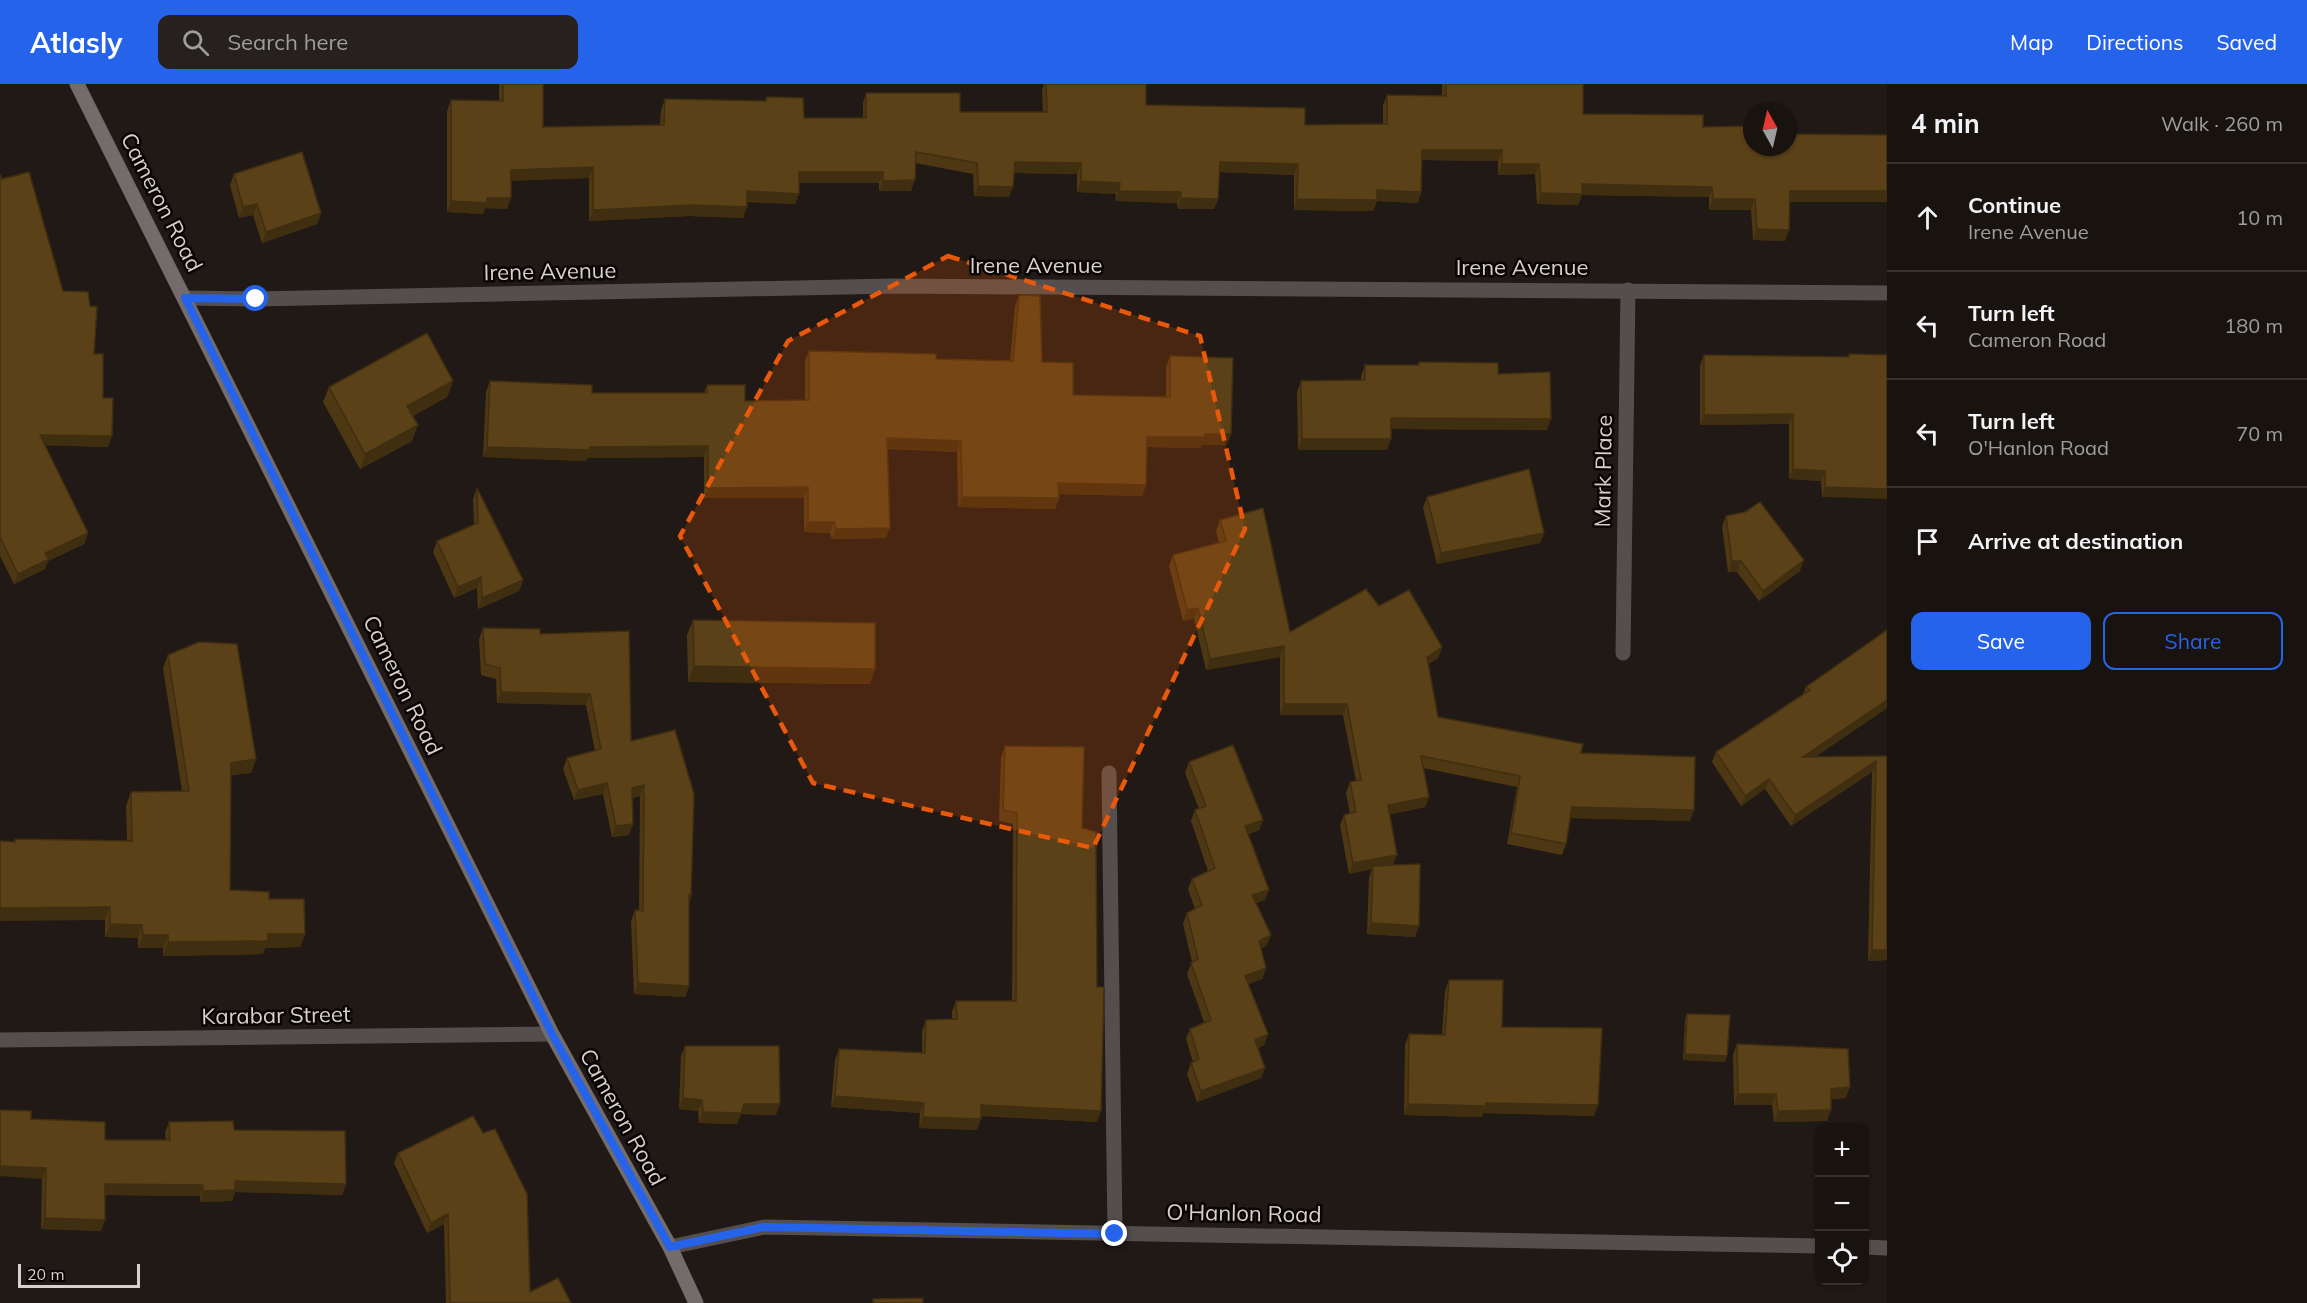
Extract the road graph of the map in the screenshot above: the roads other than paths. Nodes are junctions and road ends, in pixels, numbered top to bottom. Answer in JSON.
{"nodes":[{"id":1,"x":77,"y":84,"type":"edge"},
{"id":2,"x":1628,"y":290,"type":"junction"},
{"id":3,"x":1887,"y":293,"type":"edge"},
{"id":4,"x":185,"y":298,"type":"junction"},
{"id":5,"x":1623,"y":653,"type":"dead end"},
{"id":6,"x":1109,"y":773,"type":"dead end"},
{"id":7,"x":552,"y":1034,"type":"junction"},
{"id":8,"x":0,"y":1040,"type":"edge"},
{"id":9,"x":1115,"y":1234,"type":"junction"},
{"id":10,"x":1815,"y":1246,"type":"edge"},
{"id":11,"x":670,"y":1247,"type":"junction"},
{"id":12,"x":1869,"y":1247,"type":"edge"},
{"id":13,"x":1887,"y":1248,"type":"edge"},
{"id":14,"x":696,"y":1303,"type":"edge"}],
"edges":[{"from":1,"to":4,"type":"street","name":"Cameron Road"},
{"from":2,"to":3,"type":"street","name":"Irene Avenue"},
{"from":2,"to":4,"type":"street","name":"Irene Avenue"},
{"from":2,"to":5,"type":"street","name":"Mark Place"},
{"from":4,"to":7,"type":"street","name":"Cameron Road"},
{"from":6,"to":9,"type":"street"},
{"from":7,"to":8,"type":"street","name":"Karabar Street"},
{"from":7,"to":11,"type":"street","name":"Cameron Road"},
{"from":9,"to":10,"type":"street","name":"O'Hanlon Road"},
{"from":9,"to":11,"type":"street","name":"O'Hanlon Road"},
{"from":11,"to":14,"type":"street","name":"Cameron Road"},
{"from":12,"to":13,"type":"street"}]}
